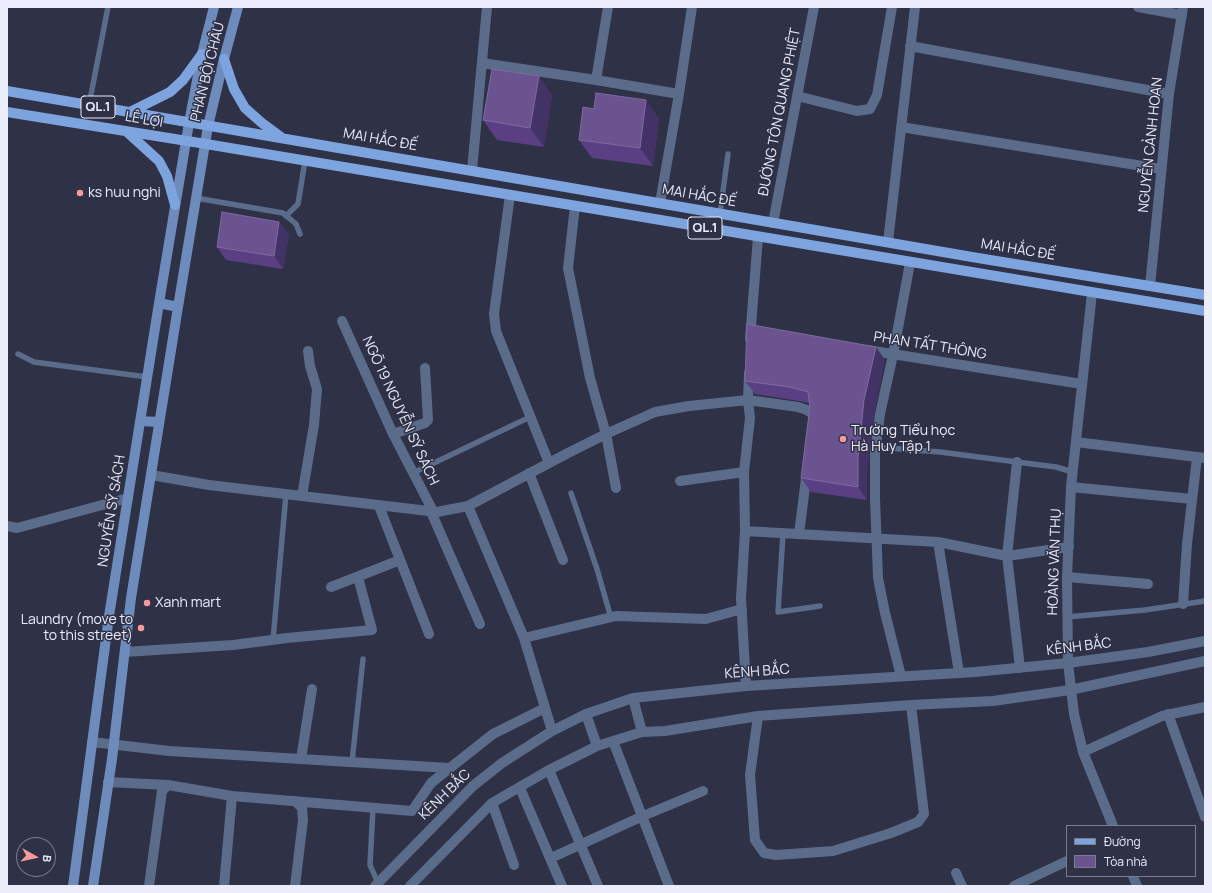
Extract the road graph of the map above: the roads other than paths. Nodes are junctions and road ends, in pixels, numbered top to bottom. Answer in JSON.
{"nodes":[{"id":1,"x":108,"y":7,"type":"edge"},
{"id":2,"x":214,"y":7,"type":"edge"},
{"id":3,"x":238,"y":7,"type":"edge"},
{"id":4,"x":487,"y":7,"type":"edge"},
{"id":5,"x":608,"y":7,"type":"edge"},
{"id":6,"x":692,"y":7,"type":"edge"},
{"id":7,"x":814,"y":7,"type":"edge"},
{"id":8,"x":892,"y":7,"type":"edge"},
{"id":9,"x":915,"y":7,"type":"edge"},
{"id":10,"x":1138,"y":7,"type":"edge"},
{"id":11,"x":1183,"y":11,"type":"edge"},
{"id":12,"x":910,"y":46,"type":"junction"},
{"id":13,"x":202,"y":54,"type":"junction"},
{"id":14,"x":224,"y":59,"type":"junction"},
{"id":15,"x":482,"y":63,"type":"junction"},
{"id":16,"x":596,"y":80,"type":"junction"},
{"id":17,"x":7,"y":91,"type":"edge"},
{"id":18,"x":679,"y":94,"type":"junction"},
{"id":19,"x":1169,"y":94,"type":"junction"},
{"id":20,"x":797,"y":96,"type":"junction"},
{"id":21,"x":89,"y":105,"type":"junction"},
{"id":22,"x":7,"y":112,"type":"edge"},
{"id":23,"x":130,"y":112,"type":"junction"},
{"id":24,"x":189,"y":123,"type":"junction"},
{"id":25,"x":208,"y":126,"type":"junction"},
{"id":26,"x":901,"y":127,"type":"junction"},
{"id":27,"x":126,"y":131,"type":"junction"},
{"id":28,"x":283,"y":138,"type":"junction"},
{"id":29,"x":186,"y":141,"type":"junction"},
{"id":30,"x":206,"y":144,"type":"junction"},
{"id":31,"x":728,"y":154,"type":"dead end"},
{"id":32,"x":305,"y":160,"type":"junction"},
{"id":33,"x":1161,"y":169,"type":"junction"},
{"id":34,"x":472,"y":170,"type":"junction"},
{"id":35,"x":510,"y":195,"type":"junction"},
{"id":36,"x":196,"y":198,"type":"junction"},
{"id":37,"x":660,"y":203,"type":"junction"},
{"id":38,"x":175,"y":206,"type":"junction"},
{"id":39,"x":575,"y":206,"type":"junction"},
{"id":40,"x":720,"y":213,"type":"junction"},
{"id":41,"x":286,"y":216,"type":"junction"},
{"id":42,"x":773,"y":223,"type":"junction"},
{"id":43,"x":300,"y":234,"type":"dead end"},
{"id":44,"x":758,"y":237,"type":"junction"},
{"id":45,"x":888,"y":242,"type":"junction"},
{"id":46,"x":978,"y":258,"type":"junction"},
{"id":47,"x":910,"y":263,"type":"junction"},
{"id":48,"x":976,"y":274,"type":"junction"},
{"id":49,"x":1150,"y":286,"type":"junction"},
{"id":50,"x":1092,"y":293,"type":"junction"},
{"id":51,"x":1205,"y":295,"type":"edge"},
{"id":52,"x":159,"y":303,"type":"junction"},
{"id":53,"x":178,"y":307,"type":"junction"},
{"id":54,"x":1205,"y":311,"type":"edge"},
{"id":55,"x":342,"y":321,"type":"dead end"},
{"id":56,"x":750,"y":346,"type":"edge"},
{"id":57,"x":856,"y":348,"type":"edge"},
{"id":58,"x":308,"y":351,"type":"dead end"},
{"id":59,"x":18,"y":354,"type":"dead end"},
{"id":60,"x":893,"y":355,"type":"junction"},
{"id":61,"x":750,"y":361,"type":"edge"},
{"id":62,"x":425,"y":368,"type":"dead end"},
{"id":63,"x":147,"y":377,"type":"junction"},
{"id":64,"x":1082,"y":384,"type":"junction"},
{"id":65,"x":748,"y":400,"type":"junction"},
{"id":66,"x":530,"y":417,"type":"junction"},
{"id":67,"x":140,"y":421,"type":"junction"},
{"id":68,"x":159,"y":422,"type":"junction"},
{"id":69,"x":393,"y":434,"type":"junction"},
{"id":70,"x":606,"y":434,"type":"junction"},
{"id":71,"x":812,"y":435,"type":"edge"},
{"id":72,"x":1076,"y":442,"type":"junction"},
{"id":73,"x":875,"y":447,"type":"junction"},
{"id":74,"x":1201,"y":457,"type":"edge"},
{"id":75,"x":809,"y":458,"type":"edge"},
{"id":76,"x":1017,"y":462,"type":"junction"},
{"id":77,"x":549,"y":464,"type":"junction"},
{"id":78,"x":744,"y":472,"type":"junction"},
{"id":79,"x":1073,"y":472,"type":"junction"},
{"id":80,"x":413,"y":473,"type":"junction"},
{"id":81,"x":530,"y":473,"type":"junction"},
{"id":82,"x":151,"y":475,"type":"junction"},
{"id":83,"x":680,"y":481,"type":"dead end"},
{"id":84,"x":1071,"y":487,"type":"junction"},
{"id":85,"x":616,"y":488,"type":"dead end"},
{"id":86,"x":571,"y":493,"type":"dead end"},
{"id":87,"x":286,"y":494,"type":"junction"},
{"id":88,"x":302,"y":496,"type":"junction"},
{"id":89,"x":128,"y":498,"type":"junction"},
{"id":90,"x":1192,"y":499,"type":"junction"},
{"id":91,"x":379,"y":506,"type":"junction"},
{"id":92,"x":468,"y":506,"type":"junction"},
{"id":93,"x":433,"y":511,"type":"junction"},
{"id":94,"x":7,"y":526,"type":"edge"},
{"id":95,"x":745,"y":531,"type":"junction"},
{"id":96,"x":783,"y":534,"type":"junction"},
{"id":97,"x":799,"y":534,"type":"junction"},
{"id":98,"x":877,"y":539,"type":"junction"},
{"id":99,"x":938,"y":542,"type":"junction"},
{"id":100,"x":1068,"y":547,"type":"junction"},
{"id":101,"x":1008,"y":556,"type":"junction"},
{"id":102,"x":400,"y":560,"type":"junction"},
{"id":103,"x":563,"y":560,"type":"dead end"},
{"id":104,"x":358,"y":577,"type":"junction"},
{"id":105,"x":1067,"y":577,"type":"junction"},
{"id":106,"x":1148,"y":584,"type":"dead end"},
{"id":107,"x":331,"y":587,"type":"dead end"},
{"id":108,"x":112,"y":595,"type":"junction"},
{"id":109,"x":131,"y":598,"type":"junction"},
{"id":110,"x":1205,"y":601,"type":"edge"},
{"id":111,"x":1182,"y":604,"type":"junction"},
{"id":112,"x":820,"y":606,"type":"dead end"},
{"id":113,"x":742,"y":608,"type":"junction"},
{"id":114,"x":1067,"y":617,"type":"junction"},
{"id":115,"x":611,"y":618,"type":"junction"},
{"id":116,"x":480,"y":624,"type":"dead end"},
{"id":117,"x":429,"y":634,"type":"dead end"},
{"id":118,"x":524,"y":638,"type":"junction"},
{"id":119,"x":273,"y":640,"type":"junction"},
{"id":120,"x":1205,"y":641,"type":"edge"},
{"id":121,"x":125,"y":652,"type":"junction"},
{"id":122,"x":363,"y":659,"type":"dead end"},
{"id":123,"x":1205,"y":661,"type":"edge"},
{"id":124,"x":1068,"y":663,"type":"junction"},
{"id":125,"x":1020,"y":668,"type":"junction"},
{"id":126,"x":959,"y":673,"type":"junction"},
{"id":127,"x":901,"y":676,"type":"junction"},
{"id":128,"x":746,"y":686,"type":"junction"},
{"id":129,"x":312,"y":689,"type":"dead end"},
{"id":130,"x":1070,"y":690,"type":"junction"},
{"id":131,"x":633,"y":698,"type":"junction"},
{"id":132,"x":911,"y":705,"type":"junction"},
{"id":133,"x":1205,"y":707,"type":"edge"},
{"id":134,"x":545,"y":708,"type":"junction"},
{"id":135,"x":586,"y":714,"type":"junction"},
{"id":136,"x":1168,"y":714,"type":"junction"},
{"id":137,"x":758,"y":716,"type":"junction"},
{"id":138,"x":552,"y":731,"type":"junction"},
{"id":139,"x":642,"y":732,"type":"junction"},
{"id":140,"x":613,"y":741,"type":"junction"},
{"id":141,"x":92,"y":742,"type":"junction"},
{"id":142,"x":112,"y":745,"type":"junction"},
{"id":143,"x":597,"y":746,"type":"junction"},
{"id":144,"x":1083,"y":752,"type":"junction"},
{"id":145,"x":301,"y":759,"type":"junction"},
{"id":146,"x":352,"y":762,"type":"junction"},
{"id":147,"x":449,"y":768,"type":"junction"},
{"id":148,"x":549,"y":770,"type":"junction"},
{"id":149,"x":108,"y":782,"type":"junction"},
{"id":150,"x":168,"y":785,"type":"junction"},
{"id":151,"x":520,"y":788,"type":"junction"},
{"id":152,"x":703,"y":791,"type":"dead end"},
{"id":153,"x":232,"y":796,"type":"junction"},
{"id":154,"x":294,"y":801,"type":"junction"},
{"id":155,"x":492,"y":803,"type":"junction"},
{"id":156,"x":373,"y":808,"type":"junction"},
{"id":157,"x":643,"y":816,"type":"junction"},
{"id":158,"x":1205,"y":817,"type":"edge"},
{"id":159,"x":1113,"y":825,"type":"edge"},
{"id":160,"x":580,"y":844,"type":"junction"},
{"id":161,"x":551,"y":858,"type":"junction"},
{"id":162,"x":1066,"y":861,"type":"edge"},
{"id":163,"x":514,"y":865,"type":"dead end"},
{"id":164,"x":956,"y":873,"type":"dead end"},
{"id":165,"x":1134,"y":877,"type":"edge"},
{"id":166,"x":377,"y":885,"type":"edge"},
{"id":167,"x":73,"y":886,"type":"edge"},
{"id":168,"x":93,"y":886,"type":"edge"},
{"id":169,"x":149,"y":886,"type":"edge"},
{"id":170,"x":224,"y":886,"type":"edge"},
{"id":171,"x":296,"y":886,"type":"edge"},
{"id":172,"x":410,"y":886,"type":"edge"},
{"id":173,"x":562,"y":886,"type":"edge"},
{"id":174,"x":598,"y":886,"type":"edge"},
{"id":175,"x":670,"y":886,"type":"edge"},
{"id":176,"x":962,"y":886,"type":"edge"},
{"id":177,"x":1014,"y":886,"type":"edge"},
{"id":178,"x":1138,"y":886,"type":"edge"}],
"edges":[{"from":1,"to":21,"type":"lane"},
{"from":2,"to":13,"type":"main road","name":"PHAN BỘI CHÂU"},
{"from":3,"to":14,"type":"main road","name":"PHAN BỘI CHÂU"},
{"from":4,"to":15,"type":"street"},
{"from":5,"to":16,"type":"street"},
{"from":6,"to":18,"type":"street"},
{"from":7,"to":20,"type":"street","name":"ĐƯỜNG TÔN QUANG PHIỆT"},
{"from":8,"to":20,"type":"street"},
{"from":9,"to":12,"type":"street"},
{"from":10,"to":11,"type":"street"},
{"from":11,"to":19,"type":"street","name":"NGUYỄN CẢNH HOAN"},
{"from":12,"to":19,"type":"street"},
{"from":12,"to":26,"type":"street"},
{"from":13,"to":23,"type":"main road"},
{"from":13,"to":24,"type":"main road","name":"PHAN BỘI CHÂU"},
{"from":14,"to":25,"type":"main road","name":"PHAN BỘI CHÂU"},
{"from":14,"to":28,"type":"main road"},
{"from":15,"to":16,"type":"street"},
{"from":15,"to":34,"type":"street"},
{"from":16,"to":18,"type":"street"},
{"from":17,"to":21,"type":"main road","name":"LÊ LỢI","number":"QL.1"},
{"from":18,"to":37,"type":"street"},
{"from":19,"to":33,"type":"street","name":"NGUYỄN CẢNH HOAN"},
{"from":20,"to":42,"type":"street","name":"ĐƯỜNG TÔN QUANG PHIỆT"},
{"from":21,"to":23,"type":"main road","name":"LÊ LỢI","number":"QL.1"},
{"from":22,"to":27,"type":"main road","name":"LÊ LỢI","number":"QL.1"},
{"from":23,"to":24,"type":"main road","name":"LÊ LỢI","number":"QL.1"},
{"from":24,"to":25,"type":"main road","name":"MAI HẮC ĐẾ","number":"QL.1"},
{"from":24,"to":29,"type":"main road","name":"PHAN BỘI CHÂU"},
{"from":25,"to":28,"type":"main road","name":"MAI HẮC ĐẾ","number":"QL.1"},
{"from":25,"to":30,"type":"main road","name":"PHAN BỘI CHÂU"},
{"from":26,"to":33,"type":"street"},
{"from":26,"to":45,"type":"street"},
{"from":27,"to":29,"type":"main road","name":"LÊ LỢI","number":"QL.1"},
{"from":27,"to":38,"type":"main road"},
{"from":28,"to":34,"type":"main road","name":"MAI HẮC ĐẾ","number":"QL.1"},
{"from":29,"to":30,"type":"main road","name":"LÊ LỢI","number":"QL.1"},
{"from":29,"to":38,"type":"main road","name":"NGUYỄN SỸ SÁCH"},
{"from":30,"to":32,"type":"main road","number":"QL.1"},
{"from":30,"to":36,"type":"main road"},
{"from":31,"to":40,"type":"lane"},
{"from":32,"to":35,"type":"main road","number":"QL.1"},
{"from":32,"to":41,"type":"lane"},
{"from":33,"to":49,"type":"street","name":"NGUYỄN CẢNH HOAN"},
{"from":34,"to":37,"type":"main road","name":"MAI HẮC ĐẾ","number":"QL.1"},
{"from":35,"to":39,"type":"main road","number":"QL.1"},
{"from":35,"to":66,"type":"street"},
{"from":36,"to":41,"type":"lane"},
{"from":36,"to":53,"type":"main road"},
{"from":37,"to":40,"type":"main road","name":"MAI HẮC ĐẾ","number":"QL.1"},
{"from":38,"to":52,"type":"main road","name":"NGUYỄN SỸ SÁCH"},
{"from":39,"to":44,"type":"main road","number":"QL.1"},
{"from":39,"to":70,"type":"street"},
{"from":40,"to":42,"type":"main road","name":"MAI HẮC ĐẾ","number":"QL.1"},
{"from":41,"to":43,"type":"lane"},
{"from":42,"to":45,"type":"main road","name":"MAI HẮC ĐẾ","number":"QL.1"},
{"from":44,"to":47,"type":"main road","number":"QL.1"},
{"from":44,"to":56,"type":"street"},
{"from":45,"to":46,"type":"main road","name":"MAI HẮC ĐẾ","number":"QL.1"},
{"from":46,"to":48,"type":"main road"},
{"from":46,"to":49,"type":"main road","name":"MAI HẮC ĐẾ","number":"QL.1"},
{"from":47,"to":48,"type":"main road","number":"QL.1"},
{"from":47,"to":60,"type":"street"},
{"from":48,"to":50,"type":"main road","number":"QL.1"},
{"from":49,"to":51,"type":"main road","name":"MAI HẮC ĐẾ","number":"QL.1"},
{"from":50,"to":54,"type":"main road","number":"QL.1"},
{"from":50,"to":64,"type":"street","name":"HOÀNG VĂN THỤ"},
{"from":52,"to":53,"type":"main road"},
{"from":52,"to":63,"type":"main road","name":"NGUYỄN SỸ SÁCH"},
{"from":53,"to":68,"type":"main road"},
{"from":55,"to":69,"type":"street","name":"NGÕ 19 NGUYỄN SỸ SÁCH"},
{"from":57,"to":60,"type":"street","name":"PHAN TẤT THÔNG"},
{"from":58,"to":88,"type":"street"},
{"from":59,"to":63,"type":"lane"},
{"from":60,"to":64,"type":"street","name":"PHAN TẤT THÔNG"},
{"from":60,"to":73,"type":"street"},
{"from":61,"to":65,"type":"street"},
{"from":62,"to":69,"type":"street"},
{"from":63,"to":67,"type":"main road","name":"NGUYỄN SỸ SÁCH"},
{"from":64,"to":72,"type":"street","name":"HOÀNG VĂN THỤ"},
{"from":65,"to":70,"type":"street"},
{"from":65,"to":71,"type":"street"},
{"from":65,"to":78,"type":"street"},
{"from":66,"to":77,"type":"street"},
{"from":66,"to":80,"type":"lane"},
{"from":67,"to":68,"type":"main road"},
{"from":67,"to":89,"type":"main road","name":"NGUYỄN SỸ SÁCH"},
{"from":68,"to":82,"type":"main road"},
{"from":69,"to":80,"type":"street","name":"NGÕ 19 NGUYỄN SỸ SÁCH"},
{"from":70,"to":77,"type":"street"},
{"from":70,"to":85,"type":"street"},
{"from":72,"to":74,"type":"street"},
{"from":72,"to":79,"type":"street","name":"HOÀNG VĂN THỤ"},
{"from":73,"to":76,"type":"lane"},
{"from":73,"to":98,"type":"street"},
{"from":74,"to":90,"type":"street"},
{"from":75,"to":97,"type":"street"},
{"from":76,"to":79,"type":"lane"},
{"from":76,"to":101,"type":"street"},
{"from":77,"to":81,"type":"street"},
{"from":78,"to":83,"type":"street"},
{"from":78,"to":95,"type":"street"},
{"from":79,"to":84,"type":"street","name":"HOÀNG VĂN THỤ"},
{"from":80,"to":93,"type":"street","name":"NGÕ 19 NGUYỄN SỸ SÁCH"},
{"from":81,"to":92,"type":"street"},
{"from":81,"to":103,"type":"street"},
{"from":82,"to":87,"type":"street"},
{"from":82,"to":109,"type":"main road"},
{"from":84,"to":90,"type":"street"},
{"from":84,"to":100,"type":"street","name":"HOÀNG VĂN THỤ"},
{"from":86,"to":115,"type":"lane"},
{"from":87,"to":88,"type":"street"},
{"from":87,"to":119,"type":"lane"},
{"from":88,"to":91,"type":"street"},
{"from":89,"to":94,"type":"street"},
{"from":89,"to":108,"type":"main road","name":"NGUYỄN SỸ SÁCH"},
{"from":90,"to":111,"type":"street"},
{"from":91,"to":93,"type":"street"},
{"from":91,"to":102,"type":"street"},
{"from":92,"to":93,"type":"street"},
{"from":92,"to":118,"type":"street"},
{"from":93,"to":116,"type":"street","name":"NGÕ 19 NGUYỄN SỸ SÁCH"},
{"from":95,"to":96,"type":"street"},
{"from":95,"to":113,"type":"street"},
{"from":96,"to":97,"type":"street"},
{"from":96,"to":112,"type":"lane"},
{"from":97,"to":98,"type":"street"},
{"from":98,"to":99,"type":"street"},
{"from":98,"to":127,"type":"street"},
{"from":99,"to":101,"type":"street"},
{"from":99,"to":126,"type":"street"},
{"from":100,"to":101,"type":"street"},
{"from":100,"to":105,"type":"street","name":"HOÀNG VĂN THỤ"},
{"from":101,"to":125,"type":"street"},
{"from":102,"to":104,"type":"street"},
{"from":102,"to":117,"type":"street"},
{"from":104,"to":107,"type":"street"},
{"from":104,"to":119,"type":"street"},
{"from":105,"to":106,"type":"street"},
{"from":105,"to":114,"type":"street","name":"HOÀNG VĂN THỤ"},
{"from":108,"to":109,"type":"main road"},
{"from":108,"to":141,"type":"main road","name":"NGUYỄN SỸ SÁCH"},
{"from":109,"to":121,"type":"main road"},
{"from":110,"to":111,"type":"lane"},
{"from":111,"to":114,"type":"lane"},
{"from":113,"to":115,"type":"street"},
{"from":113,"to":128,"type":"street"},
{"from":114,"to":124,"type":"street","name":"HOÀNG VĂN THỤ"},
{"from":115,"to":118,"type":"street"},
{"from":118,"to":134,"type":"street"},
{"from":119,"to":121,"type":"street"},
{"from":120,"to":124,"type":"street","name":"KÊNH BẮC"},
{"from":121,"to":142,"type":"main road"},
{"from":122,"to":146,"type":"lane"},
{"from":123,"to":130,"type":"street"},
{"from":124,"to":125,"type":"street","name":"KÊNH BẮC"},
{"from":124,"to":130,"type":"street","name":"HOÀNG VĂN THỤ"},
{"from":125,"to":126,"type":"street","name":"KÊNH BẮC"},
{"from":126,"to":127,"type":"street","name":"KÊNH BẮC"},
{"from":127,"to":128,"type":"street","name":"KÊNH BẮC"},
{"from":128,"to":131,"type":"street","name":"KÊNH BẮC"},
{"from":129,"to":145,"type":"street"},
{"from":130,"to":132,"type":"street"},
{"from":130,"to":144,"type":"street","name":"HOÀNG VĂN THỤ"},
{"from":131,"to":135,"type":"street","name":"KÊNH BẮC"},
{"from":131,"to":139,"type":"street"},
{"from":132,"to":137,"type":"street"},
{"from":132,"to":137,"type":"street"},
{"from":133,"to":136,"type":"street"},
{"from":134,"to":138,"type":"street"},
{"from":134,"to":147,"type":"street"},
{"from":135,"to":138,"type":"street","name":"KÊNH BẮC"},
{"from":135,"to":143,"type":"street"},
{"from":136,"to":144,"type":"street"},
{"from":136,"to":158,"type":"street"},
{"from":137,"to":139,"type":"street"},
{"from":138,"to":166,"type":"street","name":"KÊNH BẮC"},
{"from":139,"to":140,"type":"street"},
{"from":140,"to":143,"type":"street"},
{"from":140,"to":157,"type":"street"},
{"from":141,"to":142,"type":"street"},
{"from":141,"to":167,"type":"main road","name":"NGUYỄN SỸ SÁCH"},
{"from":142,"to":145,"type":"street"},
{"from":142,"to":149,"type":"main road"},
{"from":143,"to":148,"type":"street"},
{"from":144,"to":159,"type":"street","name":"HOÀNG VĂN THỤ"},
{"from":145,"to":146,"type":"street"},
{"from":146,"to":147,"type":"street"},
{"from":147,"to":156,"type":"street"},
{"from":148,"to":151,"type":"street"},
{"from":148,"to":160,"type":"street"},
{"from":149,"to":150,"type":"street"},
{"from":149,"to":168,"type":"main road"},
{"from":150,"to":153,"type":"street"},
{"from":150,"to":169,"type":"street"},
{"from":151,"to":155,"type":"street"},
{"from":151,"to":161,"type":"street"},
{"from":152,"to":157,"type":"street"},
{"from":153,"to":154,"type":"street"},
{"from":153,"to":170,"type":"street"},
{"from":154,"to":156,"type":"street"},
{"from":154,"to":171,"type":"street"},
{"from":155,"to":163,"type":"street"},
{"from":155,"to":172,"type":"street"},
{"from":156,"to":166,"type":"lane"},
{"from":157,"to":160,"type":"street"},
{"from":157,"to":175,"type":"street"},
{"from":160,"to":161,"type":"street"},
{"from":160,"to":174,"type":"street"},
{"from":161,"to":173,"type":"street"},
{"from":162,"to":177,"type":"street"},
{"from":164,"to":176,"type":"street"},
{"from":165,"to":178,"type":"street"}]}
